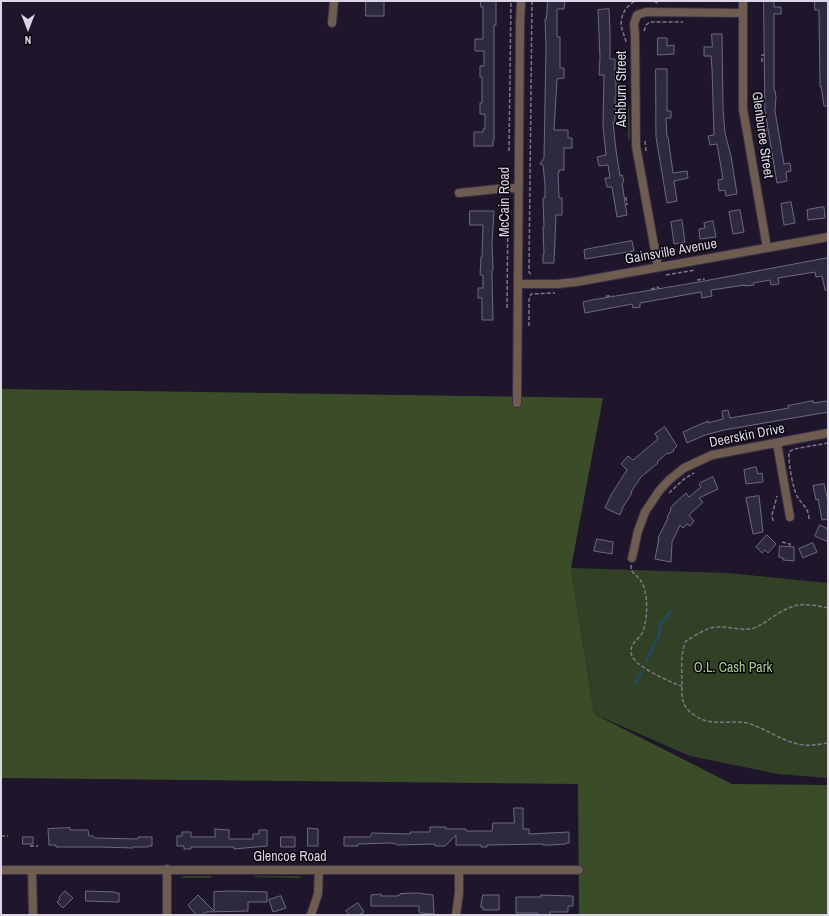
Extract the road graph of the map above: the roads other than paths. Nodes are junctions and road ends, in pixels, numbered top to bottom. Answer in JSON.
{"nodes":[{"id":1,"x":334,"y":1,"type":"edge"},
{"id":2,"x":521,"y":1,"type":"edge"},
{"id":3,"x":742,"y":1,"type":"edge"},
{"id":4,"x":742,"y":13,"type":"junction"},
{"id":5,"x":332,"y":23,"type":"dead end"},
{"id":6,"x":518,"y":188,"type":"junction"},
{"id":7,"x":459,"y":193,"type":"dead end"},
{"id":8,"x":828,"y":237,"type":"edge"},
{"id":9,"x":767,"y":248,"type":"junction"},
{"id":10,"x":658,"y":267,"type":"junction"},
{"id":11,"x":518,"y":284,"type":"junction"},
{"id":12,"x":517,"y":403,"type":"dead end"},
{"id":13,"x":828,"y":434,"type":"edge"},
{"id":14,"x":777,"y":443,"type":"junction"},
{"id":15,"x":790,"y":517,"type":"dead end"},
{"id":16,"x":632,"y":558,"type":"road end"},
{"id":17,"x":167,"y":869,"type":"junction"},
{"id":18,"x":1,"y":870,"type":"edge"},
{"id":19,"x":32,"y":870,"type":"junction"},
{"id":20,"x":319,"y":870,"type":"junction"},
{"id":21,"x":459,"y":870,"type":"junction"},
{"id":22,"x":579,"y":870,"type":"dead end"},
{"id":23,"x":33,"y":915,"type":"edge"},
{"id":24,"x":167,"y":915,"type":"edge"},
{"id":25,"x":311,"y":915,"type":"edge"},
{"id":26,"x":456,"y":915,"type":"edge"}],
"edges":[{"from":1,"to":5,"type":"street"},
{"from":2,"to":6,"type":"street","name":"McCain Road"},
{"from":3,"to":4,"type":"street","name":"Glenburee Street"},
{"from":4,"to":9,"type":"street","name":"Glenburee Street"},
{"from":4,"to":10,"type":"street","name":"Ashburn Street"},
{"from":6,"to":7,"type":"street"},
{"from":6,"to":11,"type":"street","name":"McCain Road"},
{"from":8,"to":9,"type":"street","name":"Gainsville Avenue"},
{"from":9,"to":10,"type":"street","name":"Gainsville Avenue"},
{"from":10,"to":11,"type":"street","name":"Gainsville Avenue"},
{"from":11,"to":12,"type":"street","name":"McCain Road"},
{"from":13,"to":14,"type":"street","name":"Deerskin Drive"},
{"from":14,"to":15,"type":"street"},
{"from":14,"to":16,"type":"street","name":"Deerskin Drive"},
{"from":17,"to":19,"type":"street","name":"Glencoe Road"},
{"from":17,"to":20,"type":"street","name":"Glencoe Road"},
{"from":17,"to":24,"type":"street"},
{"from":18,"to":19,"type":"street","name":"Glencoe Road"},
{"from":19,"to":23,"type":"street"},
{"from":20,"to":21,"type":"street","name":"Glencoe Road"},
{"from":20,"to":25,"type":"street"},
{"from":21,"to":22,"type":"street","name":"Glencoe Road"},
{"from":21,"to":26,"type":"street"}]}
